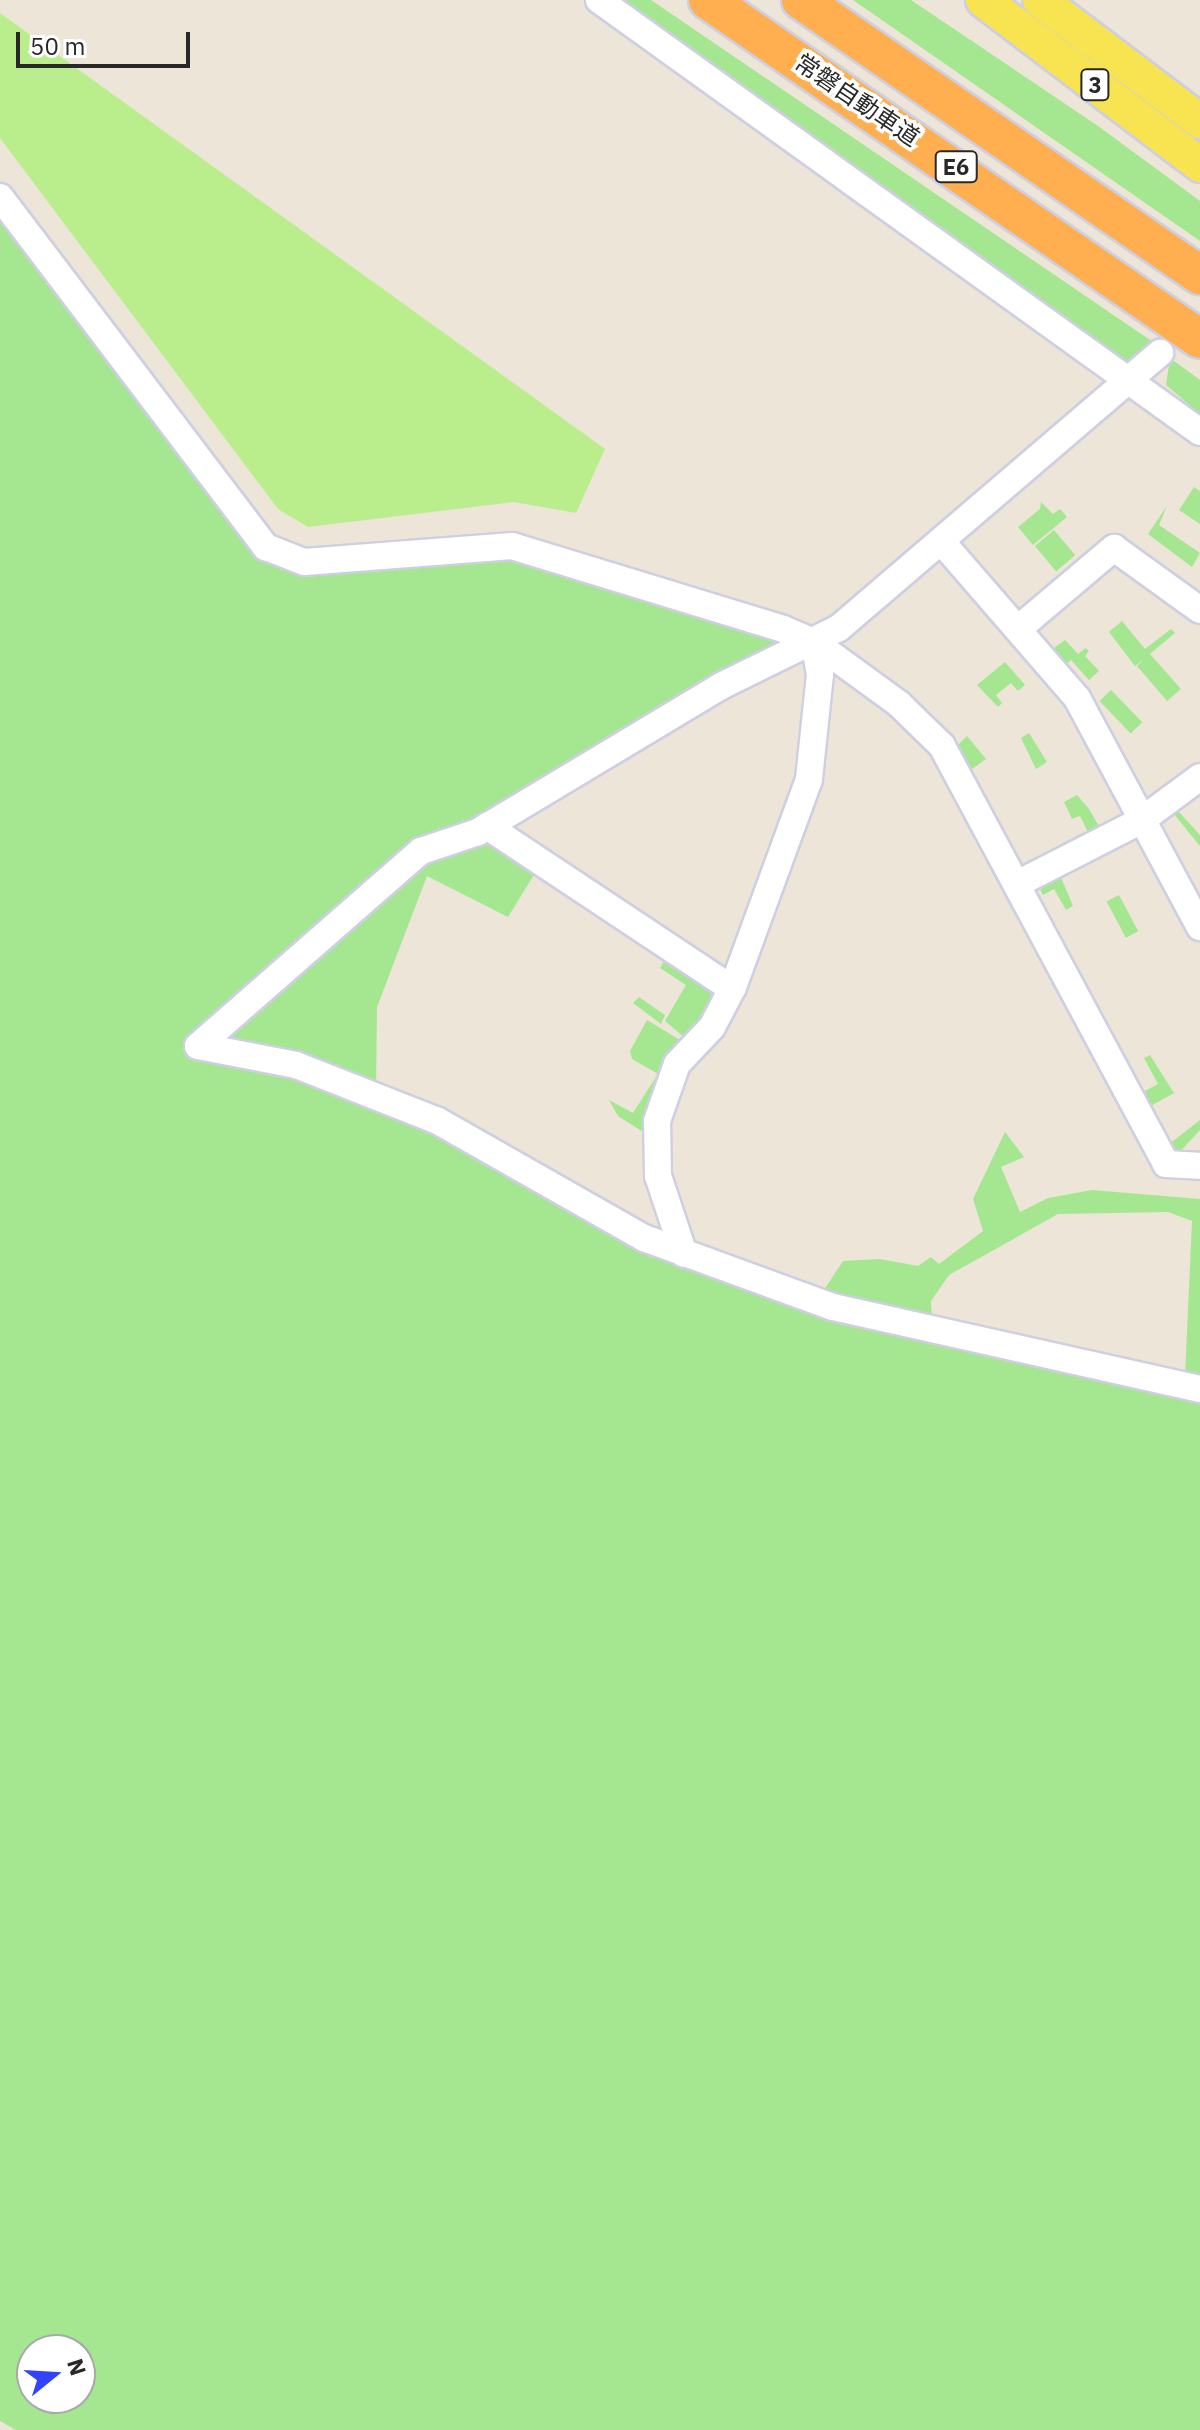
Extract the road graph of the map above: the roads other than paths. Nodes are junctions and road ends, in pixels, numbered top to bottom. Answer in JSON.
{"nodes":[{"id":1,"x":599,"y":0,"type":"edge"},
{"id":2,"x":708,"y":0,"type":"edge"},
{"id":3,"x":801,"y":0,"type":"edge"},
{"id":4,"x":983,"y":0,"type":"edge"},
{"id":5,"x":1040,"y":0,"type":"edge"},
{"id":6,"x":1200,"y":121,"type":"edge"},
{"id":7,"x":1200,"y":165,"type":"edge"},
{"id":8,"x":0,"y":197,"type":"edge"},
{"id":9,"x":1200,"y":275,"type":"edge"},
{"id":10,"x":1200,"y":339,"type":"edge"},
{"id":11,"x":1160,"y":353,"type":"dead end"},
{"id":12,"x":1128,"y":382,"type":"junction"},
{"id":13,"x":1200,"y":432,"type":"edge"},
{"id":14,"x":941,"y":541,"type":"junction"},
{"id":15,"x":1200,"y":610,"type":"edge"},
{"id":16,"x":1018,"y":629,"type":"junction"},
{"id":17,"x":814,"y":642,"type":"junction"},
{"id":18,"x":1200,"y":777,"type":"edge"},
{"id":19,"x":1142,"y":820,"type":"junction"},
{"id":20,"x":487,"y":826,"type":"junction"},
{"id":21,"x":1017,"y":884,"type":"junction"},
{"id":22,"x":1200,"y":927,"type":"edge"},
{"id":23,"x":732,"y":989,"type":"junction"},
{"id":24,"x":1200,"y":1166,"type":"edge"},
{"id":25,"x":684,"y":1254,"type":"junction"},
{"id":26,"x":1200,"y":1389,"type":"edge"}],
"edges":[{"from":1,"to":12,"type":"street"},
{"from":2,"to":10,"type":"highway","name":"常磐自動車道","number":"E6"},
{"from":3,"to":9,"type":"highway","number":"E6"},
{"from":4,"to":7,"type":"main road","number":"3"},
{"from":5,"to":6,"type":"main road","number":"3"},
{"from":8,"to":17,"type":"street"},
{"from":11,"to":12,"type":"street"},
{"from":12,"to":13,"type":"street"},
{"from":12,"to":14,"type":"street"},
{"from":14,"to":16,"type":"street"},
{"from":14,"to":17,"type":"street"},
{"from":15,"to":16,"type":"street"},
{"from":16,"to":19,"type":"street"},
{"from":17,"to":20,"type":"street"},
{"from":17,"to":21,"type":"street"},
{"from":17,"to":23,"type":"street"},
{"from":18,"to":19,"type":"street"},
{"from":19,"to":21,"type":"street"},
{"from":19,"to":22,"type":"street"},
{"from":20,"to":23,"type":"street"},
{"from":20,"to":25,"type":"street"},
{"from":21,"to":24,"type":"street"},
{"from":23,"to":25,"type":"street"},
{"from":25,"to":26,"type":"street"}]}
